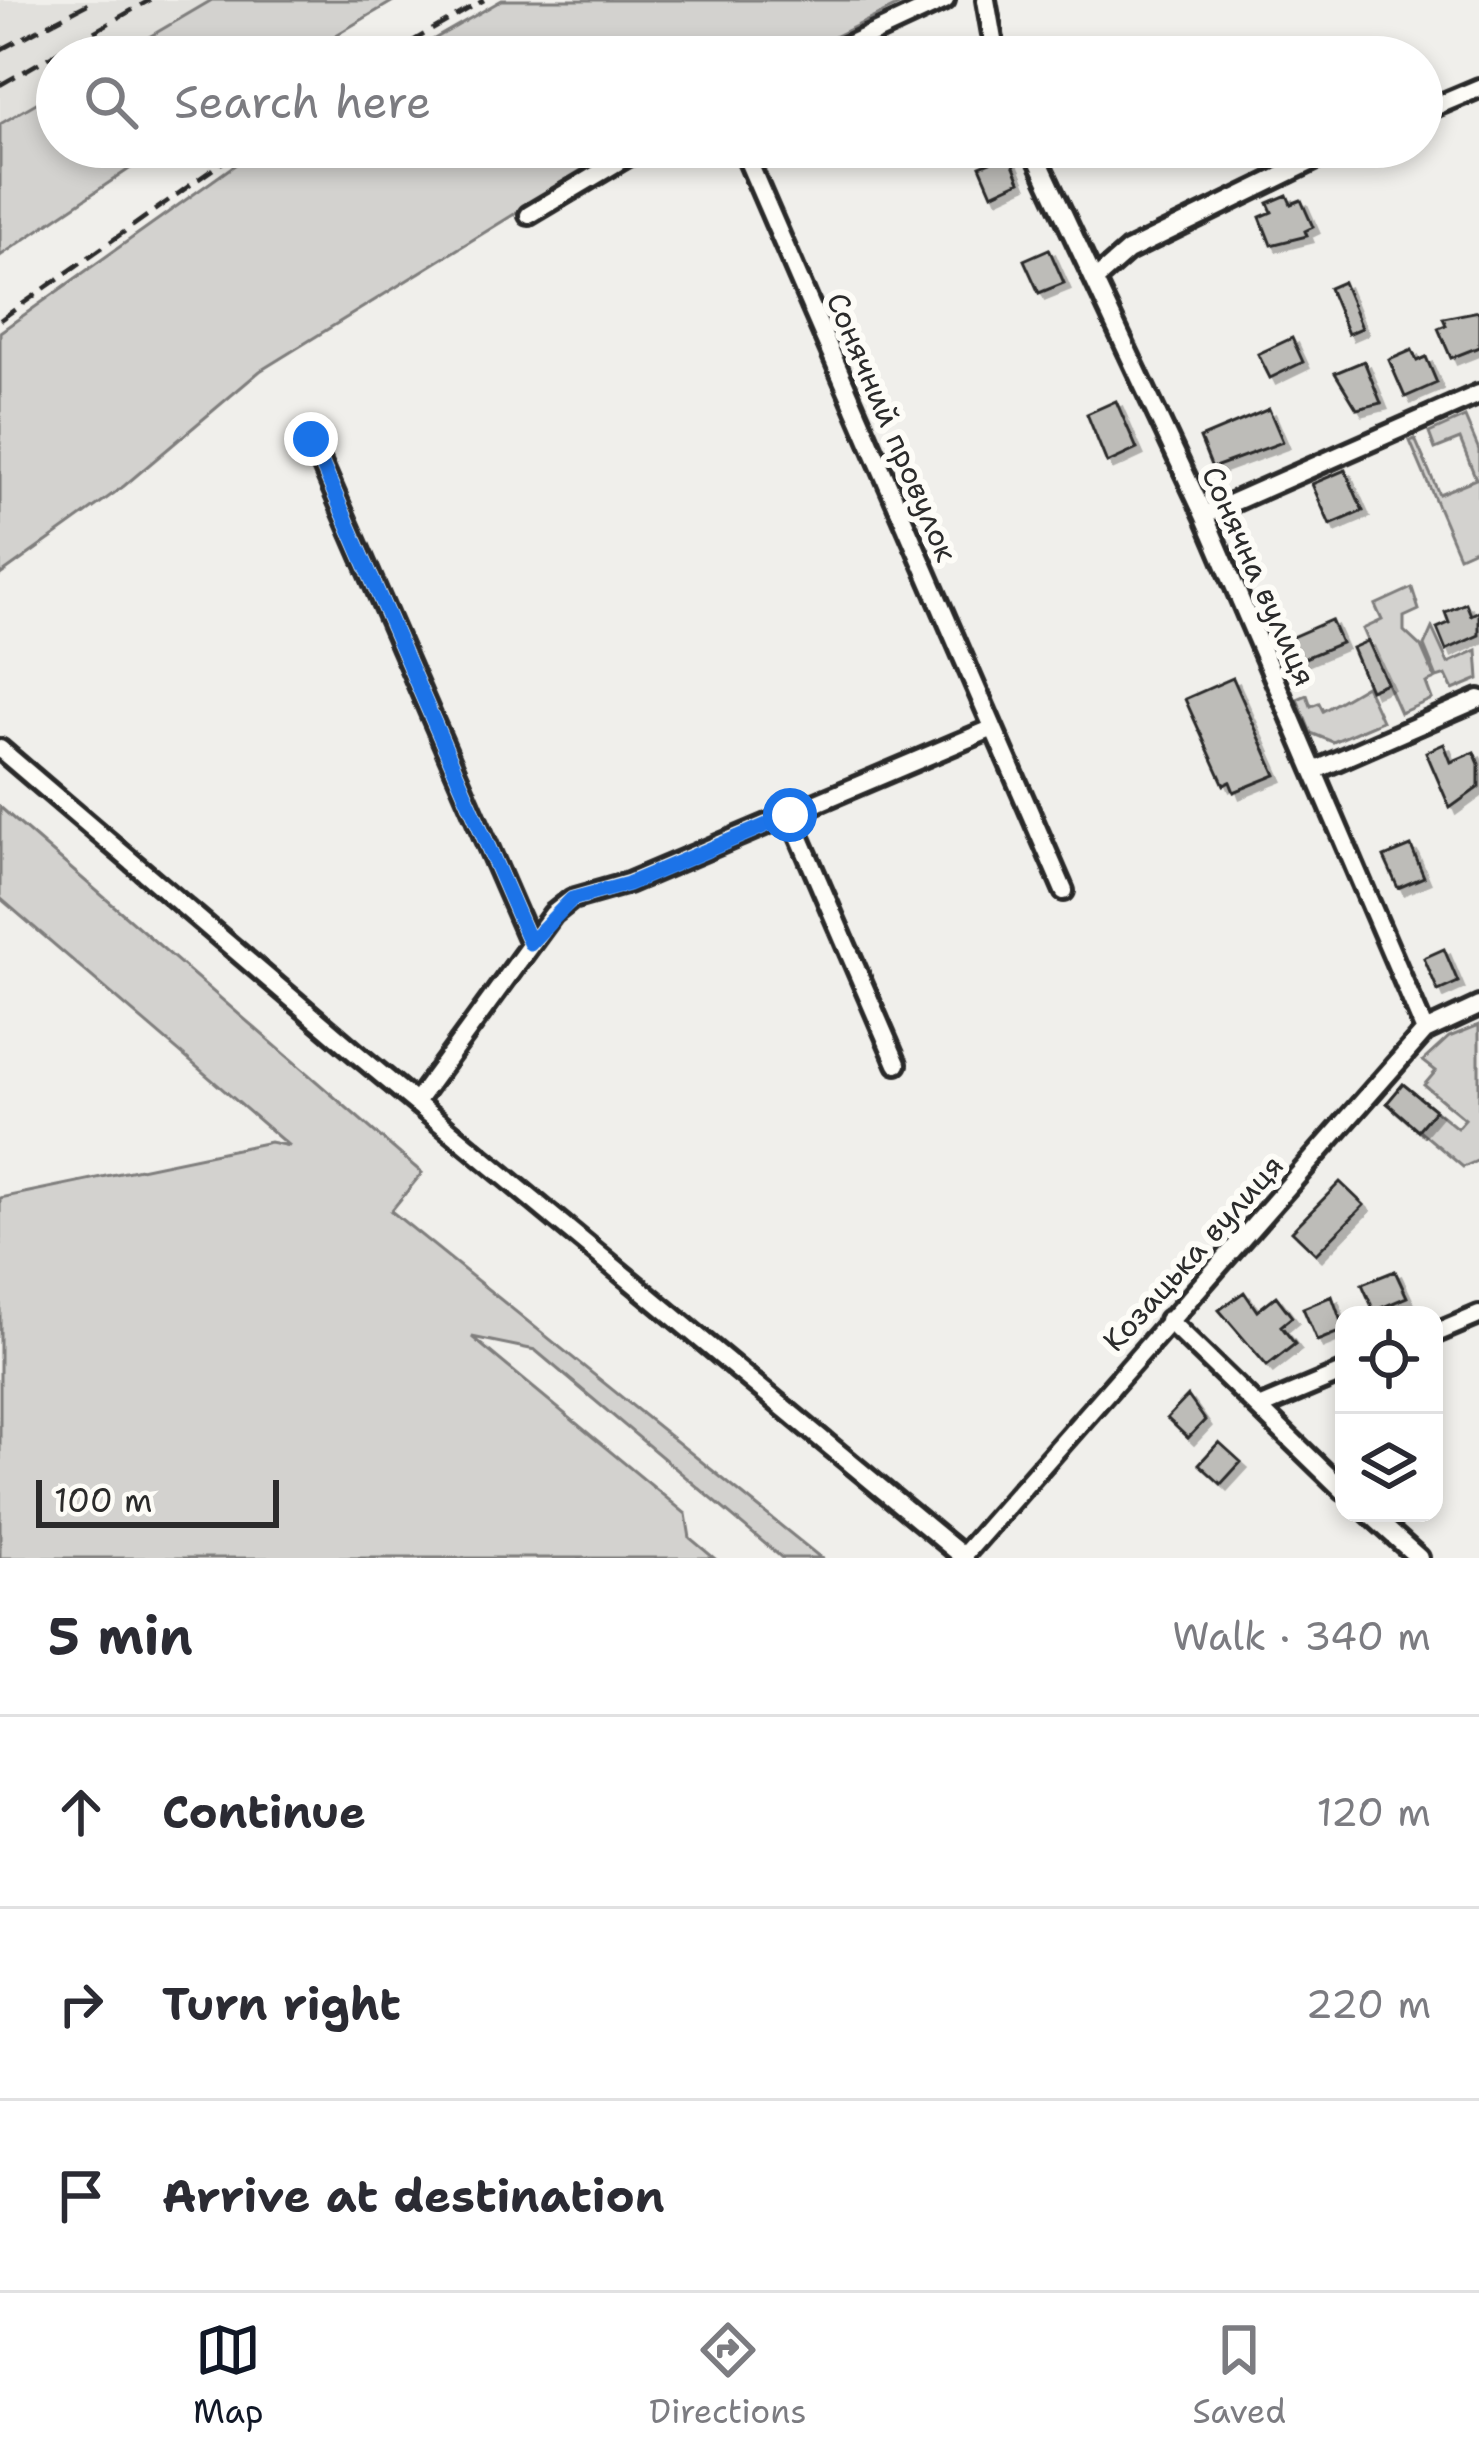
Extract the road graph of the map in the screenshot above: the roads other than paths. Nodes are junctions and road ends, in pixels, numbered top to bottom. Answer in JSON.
{"nodes":[{"id":1,"x":944,"y":0,"type":"edge"},
{"id":2,"x":986,"y":0,"type":"edge"},
{"id":3,"x":867,"y":36,"type":"edge"},
{"id":4,"x":992,"y":36,"type":"edge"},
{"id":5,"x":1479,"y":88,"type":"edge"},
{"id":6,"x":1443,"y":103,"type":"edge"},
{"id":7,"x":609,"y":168,"type":"edge"},
{"id":8,"x":751,"y":168,"type":"edge"},
{"id":9,"x":1042,"y":168,"type":"edge"},
{"id":10,"x":1298,"y":168,"type":"edge"},
{"id":11,"x":530,"y":215,"type":"dead end"},
{"id":12,"x":1095,"y":280,"type":"junction"},
{"id":13,"x":1479,"y":394,"type":"edge"},
{"id":14,"x":311,"y":439,"type":"dead end"},
{"id":15,"x":1204,"y":515,"type":"junction"},
{"id":16,"x":1479,"y":699,"type":"edge"},
{"id":17,"x":991,"y":729,"type":"junction"},
{"id":18,"x":0,"y":749,"type":"edge"},
{"id":19,"x":1316,"y":770,"type":"junction"},
{"id":20,"x":790,"y":815,"type":"junction"},
{"id":21,"x":1064,"y":891,"type":"dead end"},
{"id":22,"x":530,"y":943,"type":"junction"},
{"id":23,"x":1479,"y":1006,"type":"edge"},
{"id":24,"x":1425,"y":1031,"type":"junction"},
{"id":25,"x":897,"y":1064,"type":"dead end"},
{"id":26,"x":416,"y":1102,"type":"junction"},
{"id":27,"x":1476,"y":1318,"type":"edge"},
{"id":28,"x":1168,"y":1321,"type":"junction"},
{"id":29,"x":1443,"y":1331,"type":"edge"},
{"id":30,"x":1335,"y":1376,"type":"edge"},
{"id":31,"x":1261,"y":1407,"type":"junction"},
{"id":32,"x":1335,"y":1482,"type":"edge"},
{"id":33,"x":1379,"y":1522,"type":"edge"},
{"id":34,"x":964,"y":1557,"type":"edge"},
{"id":35,"x":1419,"y":1558,"type":"edge"}],
"edges":[{"from":1,"to":3,"type":"street"},
{"from":2,"to":4,"type":"street"},
{"from":5,"to":6,"type":"street"},
{"from":7,"to":11,"type":"street"},
{"from":8,"to":17,"type":"street","name":"Сонячний провулок"},
{"from":9,"to":12,"type":"street","name":"Сонячна вулиця"},
{"from":10,"to":12,"type":"street"},
{"from":12,"to":15,"type":"street","name":"Сонячна вулиця"},
{"from":13,"to":15,"type":"street"},
{"from":14,"to":22,"type":"street"},
{"from":15,"to":19,"type":"street","name":"Сонячна вулиця"},
{"from":16,"to":19,"type":"street"},
{"from":17,"to":20,"type":"street"},
{"from":17,"to":21,"type":"street","name":"Сонячний провулок"},
{"from":18,"to":26,"type":"street"},
{"from":19,"to":24,"type":"street","name":"Сонячна вулиця"},
{"from":20,"to":22,"type":"street"},
{"from":20,"to":25,"type":"street"},
{"from":22,"to":26,"type":"street"},
{"from":23,"to":24,"type":"street","name":"Козацька вулиця"},
{"from":24,"to":28,"type":"street","name":"Козацька вулиця"},
{"from":26,"to":34,"type":"street"},
{"from":27,"to":29,"type":"street"},
{"from":28,"to":31,"type":"street"},
{"from":28,"to":34,"type":"street","name":"Козацька вулиця"},
{"from":30,"to":31,"type":"street"},
{"from":31,"to":32,"type":"street"},
{"from":33,"to":35,"type":"street"}]}
